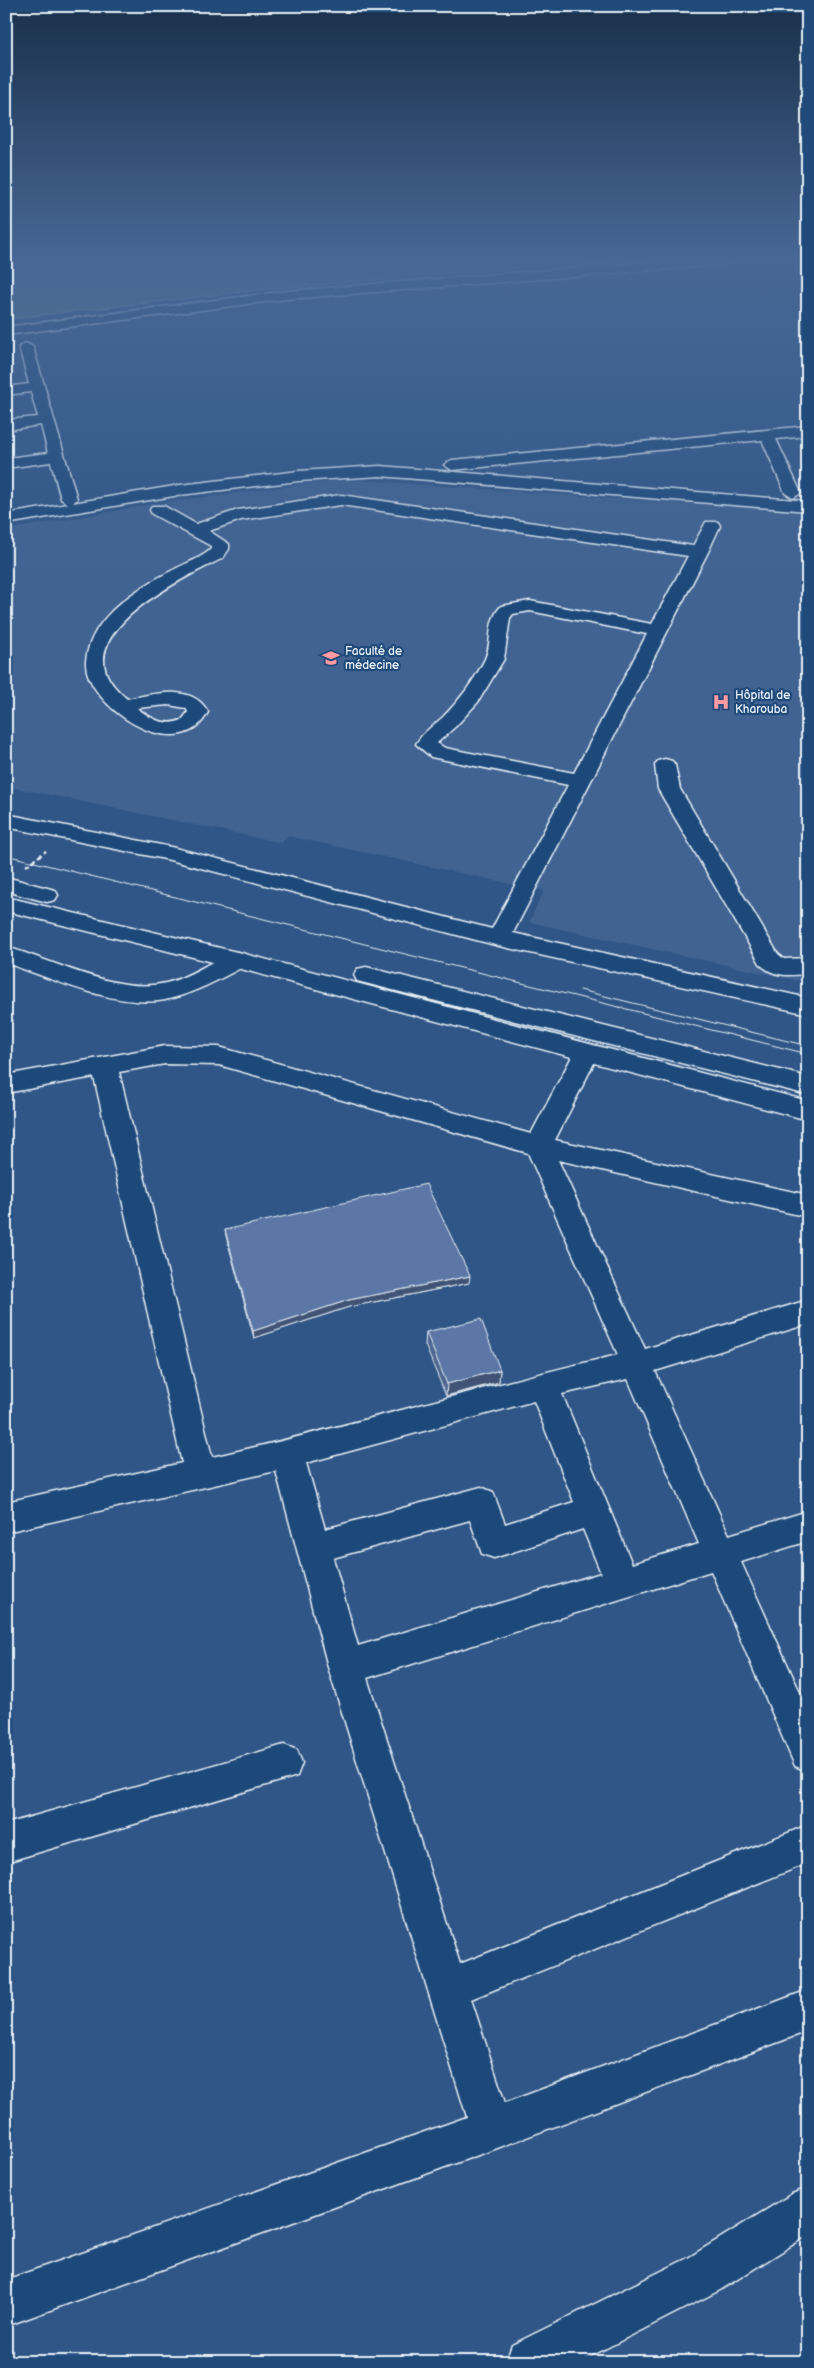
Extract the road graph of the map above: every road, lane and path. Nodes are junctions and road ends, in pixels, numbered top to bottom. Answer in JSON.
{"nodes":[{"id":1,"x":32,"y":371,"type":"edge"},
{"id":2,"x":37,"y":387,"type":"junction"},
{"id":3,"x":6,"y":391,"type":"edge"},
{"id":4,"x":47,"y":420,"type":"junction"},
{"id":5,"x":6,"y":425,"type":"edge"},
{"id":6,"x":808,"y":431,"type":"edge"},
{"id":7,"x":767,"y":435,"type":"junction"},
{"id":8,"x":56,"y":457,"type":"junction"},
{"id":9,"x":6,"y":464,"type":"edge"},
{"id":10,"x":443,"y":466,"type":"junction"},
{"id":11,"x":416,"y":469,"type":"junction"},
{"id":12,"x":800,"y":493,"type":"edge"},
{"id":13,"x":69,"y":499,"type":"junction"},
{"id":14,"x":808,"y":506,"type":"edge"},
{"id":15,"x":6,"y":509,"type":"edge"},
{"id":16,"x":158,"y":510,"type":"dead end"},
{"id":17,"x":6,"y":518,"type":"edge"},
{"id":18,"x":712,"y":526,"type":"dead end"},
{"id":19,"x":195,"y":530,"type":"junction"},
{"id":20,"x":698,"y":552,"type":"junction"},
{"id":21,"x":658,"y":631,"type":"junction"},
{"id":22,"x":123,"y":705,"type":"dead end"},
{"id":23,"x":665,"y":765,"type":"dead end"},
{"id":24,"x":580,"y":781,"type":"junction"},
{"id":25,"x":6,"y":820,"type":"edge"},
{"id":26,"x":46,"y":851,"type":"dead end"},
{"id":27,"x":21,"y":865,"type":"dead end"},
{"id":28,"x":6,"y":884,"type":"edge"},
{"id":29,"x":6,"y":904,"type":"edge"},
{"id":30,"x":499,"y":938,"type":"junction"},
{"id":31,"x":6,"y":955,"type":"edge"},
{"id":32,"x":238,"y":960,"type":"junction"},
{"id":33,"x":804,"y":968,"type":"edge"},
{"id":34,"x":808,"y":1006,"type":"edge"},
{"id":35,"x":586,"y":1053,"type":"junction"},
{"id":36,"x":104,"y":1065,"type":"junction"},
{"id":37,"x":6,"y":1084,"type":"edge"},
{"id":38,"x":808,"y":1086,"type":"edge"},
{"id":39,"x":808,"y":1111,"type":"edge"},
{"id":40,"x":538,"y":1146,"type":"junction"},
{"id":41,"x":808,"y":1206,"type":"edge"},
{"id":42,"x":808,"y":1312,"type":"edge"},
{"id":43,"x":637,"y":1364,"type":"junction"},
{"id":44,"x":543,"y":1385,"type":"junction"},
{"id":45,"x":288,"y":1454,"type":"junction"},
{"id":46,"x":200,"y":1472,"type":"junction"},
{"id":47,"x":6,"y":1517,"type":"edge"},
{"id":48,"x":808,"y":1526,"type":"edge"},
{"id":49,"x":312,"y":1548,"type":"junction"},
{"id":50,"x":718,"y":1552,"type":"junction"},
{"id":51,"x":622,"y":1582,"type":"junction"},
{"id":52,"x":346,"y":1667,"type":"junction"},
{"id":53,"x":808,"y":1753,"type":"edge"},
{"id":54,"x":284,"y":1763,"type":"dead end"},
{"id":55,"x":6,"y":1843,"type":"edge"},
{"id":56,"x":808,"y":1844,"type":"edge"},
{"id":57,"x":447,"y":1989,"type":"junction"},
{"id":58,"x":808,"y":2010,"type":"edge"},
{"id":59,"x":492,"y":2130,"type":"junction"},
{"id":60,"x":808,"y":2210,"type":"edge"},
{"id":61,"x":6,"y":2303,"type":"edge"},
{"id":62,"x":528,"y":2362,"type":"edge"}],
"edges":[{"from":1,"to":2,"type":"main road"},
{"from":2,"to":3,"type":"main road"},
{"from":2,"to":4,"type":"main road"},
{"from":4,"to":5,"type":"main road"},
{"from":4,"to":8,"type":"main road"},
{"from":6,"to":7,"type":"main road"},
{"from":7,"to":10,"type":"main road"},
{"from":7,"to":12,"type":"main road"},
{"from":8,"to":9,"type":"main road"},
{"from":8,"to":13,"type":"main road"},
{"from":10,"to":11,"type":"main road"},
{"from":10,"to":12,"type":"main road"},
{"from":11,"to":13,"type":"main road"},
{"from":11,"to":14,"type":"main road"},
{"from":11,"to":17,"type":"main road"},
{"from":13,"to":15,"type":"main road"},
{"from":16,"to":19,"type":"main road"},
{"from":18,"to":20,"type":"main road"},
{"from":19,"to":20,"type":"main road"},
{"from":19,"to":22,"type":"main road"},
{"from":20,"to":21,"type":"main road"},
{"from":21,"to":24,"type":"main road"},
{"from":21,"to":24,"type":"main road"},
{"from":23,"to":33,"type":"main road"},
{"from":24,"to":30,"type":"main road"},
{"from":25,"to":30,"type":"main road"},
{"from":26,"to":27,"type":"path"},
{"from":28,"to":38,"type":"main road"},
{"from":29,"to":32,"type":"main road"},
{"from":30,"to":34,"type":"main road"},
{"from":31,"to":32,"type":"main road"},
{"from":32,"to":35,"type":"main road"},
{"from":35,"to":39,"type":"main road"},
{"from":35,"to":40,"type":"main road"},
{"from":36,"to":37,"type":"main road"},
{"from":36,"to":40,"type":"main road"},
{"from":36,"to":46,"type":"main road"},
{"from":40,"to":41,"type":"main road"},
{"from":40,"to":43,"type":"main road"},
{"from":42,"to":43,"type":"main road"},
{"from":43,"to":44,"type":"main road"},
{"from":43,"to":50,"type":"main road"},
{"from":44,"to":45,"type":"main road"},
{"from":44,"to":51,"type":"main road"},
{"from":45,"to":46,"type":"main road"},
{"from":45,"to":49,"type":"main road"},
{"from":46,"to":47,"type":"main road"},
{"from":48,"to":50,"type":"main road"},
{"from":49,"to":51,"type":"main road"},
{"from":49,"to":52,"type":"main road"},
{"from":50,"to":51,"type":"main road"},
{"from":50,"to":53,"type":"main road"},
{"from":51,"to":52,"type":"main road"},
{"from":52,"to":57,"type":"main road"},
{"from":54,"to":55,"type":"main road"},
{"from":56,"to":57,"type":"main road"},
{"from":57,"to":59,"type":"main road"},
{"from":58,"to":59,"type":"main road"},
{"from":59,"to":61,"type":"main road"},
{"from":60,"to":62,"type":"main road"}]}
